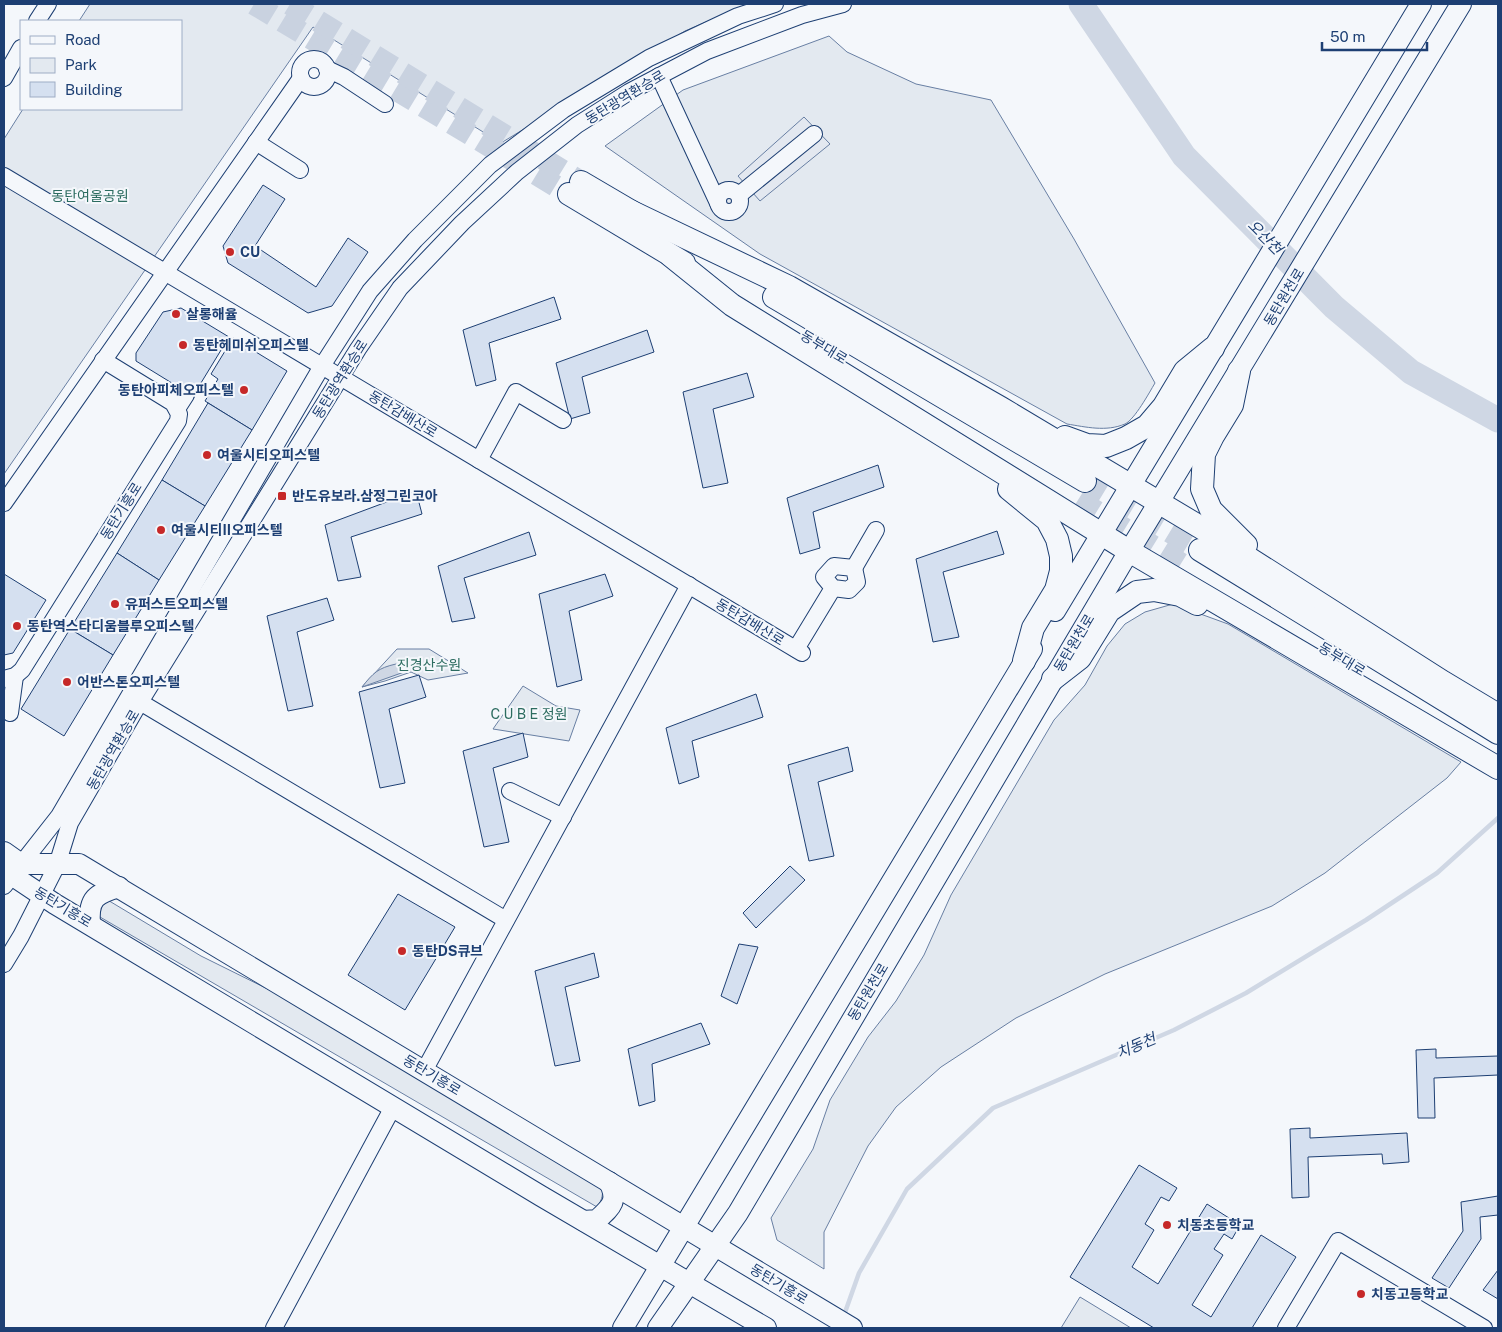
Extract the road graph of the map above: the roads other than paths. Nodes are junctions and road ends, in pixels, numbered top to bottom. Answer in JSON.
{"nodes":[{"id":1,"x":48,"y":4,"type":"edge"},
{"id":2,"x":775,"y":4,"type":"edge"},
{"id":3,"x":843,"y":4,"type":"edge"},
{"id":4,"x":1421,"y":4,"type":"edge"},
{"id":5,"x":1461,"y":4,"type":"edge"},
{"id":6,"x":38,"y":20,"type":"edge"},
{"id":7,"x":20,"y":50,"type":"edge"},
{"id":8,"x":326,"y":75,"type":"junction"},
{"id":9,"x":659,"y":76,"type":"junction"},
{"id":10,"x":4,"y":78,"type":"edge"},
{"id":11,"x":301,"y":78,"type":"junction"},
{"id":12,"x":385,"y":104,"type":"dead end"},
{"id":13,"x":814,"y":134,"type":"dead end"},
{"id":14,"x":256,"y":142,"type":"junction"},
{"id":15,"x":300,"y":170,"type":"dead end"},
{"id":16,"x":4,"y":176,"type":"edge"},
{"id":17,"x":630,"y":211,"type":"junction"},
{"id":18,"x":672,"y":256,"type":"junction"},
{"id":19,"x":164,"y":272,"type":"junction"},
{"id":20,"x":1213,"y":348,"type":"junction"},
{"id":21,"x":103,"y":360,"type":"junction"},
{"id":22,"x":322,"y":366,"type":"junction"},
{"id":23,"x":1239,"y":371,"type":"junction"},
{"id":24,"x":340,"y":377,"type":"junction"},
{"id":25,"x":186,"y":394,"type":"dead end"},
{"id":26,"x":1001,"y":408,"type":"junction"},
{"id":27,"x":178,"y":409,"type":"junction"},
{"id":28,"x":563,"y":420,"type":"dead end"},
{"id":29,"x":971,"y":452,"type":"junction"},
{"id":30,"x":479,"y":460,"type":"junction"},
{"id":31,"x":1130,"y":485,"type":"junction"},
{"id":32,"x":1160,"y":502,"type":"junction"},
{"id":33,"x":4,"y":503,"type":"edge"},
{"id":34,"x":876,"y":530,"type":"dead end"},
{"id":35,"x":1101,"y":533,"type":"junction"},
{"id":36,"x":1129,"y":551,"type":"junction"},
{"id":37,"x":1192,"y":558,"type":"tunnel mouth"},
{"id":38,"x":1254,"y":561,"type":"junction"},
{"id":39,"x":689,"y":585,"type":"junction"},
{"id":40,"x":1230,"y":610,"type":"junction"},
{"id":41,"x":1024,"y":661,"type":"junction"},
{"id":42,"x":9,"y":678,"type":"edge"},
{"id":43,"x":1053,"y":679,"type":"junction"},
{"id":44,"x":140,"y":702,"type":"junction"},
{"id":45,"x":10,"y":713,"type":"dead end"},
{"id":46,"x":1490,"y":737,"type":"edge"},
{"id":47,"x":1498,"y":768,"type":"edge"},
{"id":48,"x":510,"y":790,"type":"dead end"},
{"id":49,"x":562,"y":817,"type":"junction"},
{"id":50,"x":4,"y":852,"type":"edge"},
{"id":51,"x":57,"y":865,"type":"junction"},
{"id":52,"x":10,"y":874,"type":"edge"},
{"id":53,"x":119,"y":887,"type":"junction"},
{"id":54,"x":42,"y":895,"type":"junction"},
{"id":55,"x":506,"y":920,"type":"junction"},
{"id":56,"x":90,"y":924,"type":"junction"},
{"id":57,"x":4,"y":964,"type":"edge"},
{"id":58,"x":424,"y":1071,"type":"junction"},
{"id":59,"x":393,"y":1107,"type":"junction"},
{"id":60,"x":609,"y":1182,"type":"junction"},
{"id":61,"x":584,"y":1221,"type":"junction"},
{"id":62,"x":685,"y":1227,"type":"junction"},
{"id":63,"x":715,"y":1246,"type":"junction"},
{"id":64,"x":661,"y":1266,"type":"junction"},
{"id":65,"x":689,"y":1283,"type":"junction"},
{"id":66,"x":274,"y":1328,"type":"edge"},
{"id":67,"x":623,"y":1328,"type":"edge"},
{"id":68,"x":658,"y":1328,"type":"edge"},
{"id":69,"x":766,"y":1328,"type":"edge"},
{"id":70,"x":852,"y":1328,"type":"edge"},
{"id":71,"x":1286,"y":1328,"type":"edge"},
{"id":72,"x":1484,"y":1328,"type":"edge"}],
"edges":[{"from":1,"to":6,"type":"street"},
{"from":2,"to":22,"type":"street","name":"동탄광역환승로"},
{"from":3,"to":9,"type":"street","name":"동탄광역환승로"},
{"from":4,"to":20,"type":"main road"},
{"from":5,"to":23,"type":"main road","name":"동탄원천로"},
{"from":7,"to":10,"type":"street"},
{"from":8,"to":11,"type":"street"},
{"from":8,"to":11,"type":"street"},
{"from":8,"to":12,"type":"street"},
{"from":9,"to":13,"type":"street"},
{"from":9,"to":24,"type":"street","name":"동탄광역환승로"},
{"from":11,"to":14,"type":"street"},
{"from":14,"to":15,"type":"street"},
{"from":14,"to":19,"type":"street"},
{"from":16,"to":19,"type":"street","name":"동탄감배산로"},
{"from":17,"to":18,"type":"highway","name":"동부대로"},
{"from":17,"to":18,"type":"highway","name":"동부대로"},
{"from":17,"to":26,"type":"highway"},
{"from":18,"to":29,"type":"highway"},
{"from":19,"to":21,"type":"street"},
{"from":19,"to":22,"type":"street","name":"동탄감배산로"},
{"from":20,"to":26,"type":"highway"},
{"from":20,"to":31,"type":"main road"},
{"from":21,"to":27,"type":"street"},
{"from":21,"to":33,"type":"street"},
{"from":22,"to":24,"type":"street","name":"동탄감배산로"},
{"from":22,"to":52,"type":"street","name":"동탄광역환승로"},
{"from":23,"to":32,"type":"main road","name":"동탄원천로"},
{"from":23,"to":38,"type":"highway"},
{"from":24,"to":30,"type":"street","name":"동탄감배산로"},
{"from":24,"to":44,"type":"street","name":"동탄광역환승로"},
{"from":25,"to":27,"type":"street","name":"동탄기흥로"},
{"from":26,"to":31,"type":"highway"},
{"from":27,"to":42,"type":"street","name":"동탄기흥로"},
{"from":28,"to":30,"type":"street"},
{"from":29,"to":35,"type":"highway"},
{"from":29,"to":41,"type":"highway"},
{"from":30,"to":39,"type":"street","name":"동탄감배산로"},
{"from":31,"to":32,"type":"highway"},
{"from":31,"to":35,"type":"main road"},
{"from":32,"to":36,"type":"main road","name":"동탄원천로"},
{"from":32,"to":38,"type":"highway"},
{"from":34,"to":39,"type":"street","name":"동탄감배산로"},
{"from":35,"to":36,"type":"highway"},
{"from":35,"to":41,"type":"main road"},
{"from":36,"to":40,"type":"highway"},
{"from":36,"to":43,"type":"main road","name":"동탄원천로"},
{"from":37,"to":46,"type":"highway","name":"동부대로"},
{"from":38,"to":46,"type":"highway"},
{"from":39,"to":49,"type":"street"},
{"from":40,"to":43,"type":"highway"},
{"from":40,"to":46,"type":"highway"},
{"from":41,"to":62,"type":"main road"},
{"from":42,"to":45,"type":"street"},
{"from":43,"to":63,"type":"main road","name":"동탄원천로"},
{"from":44,"to":51,"type":"street","name":"동탄광역환승로"},
{"from":44,"to":55,"type":"street"},
{"from":46,"to":47,"type":"highway"},
{"from":48,"to":49,"type":"street"},
{"from":49,"to":55,"type":"street"},
{"from":50,"to":52,"type":"main road","name":"동탄기흥로"},
{"from":51,"to":52,"type":"main road","name":"동탄기흥로"},
{"from":51,"to":53,"type":"main road","name":"동탄기흥로"},
{"from":51,"to":54,"type":"street","name":"동탄광역환승로"},
{"from":52,"to":54,"type":"main road","name":"동탄기흥로"},
{"from":53,"to":56,"type":"main road"},
{"from":53,"to":58,"type":"main road","name":"동탄기흥로"},
{"from":54,"to":56,"type":"main road","name":"동탄기흥로"},
{"from":54,"to":57,"type":"street","name":"동탄광역환승로"},
{"from":55,"to":58,"type":"street"},
{"from":56,"to":59,"type":"main road","name":"동탄기흥로"},
{"from":58,"to":60,"type":"main road","name":"동탄기흥로"},
{"from":59,"to":61,"type":"main road","name":"동탄기흥로"},
{"from":59,"to":66,"type":"street"},
{"from":60,"to":61,"type":"main road"},
{"from":60,"to":62,"type":"main road","name":"동탄기흥로"},
{"from":61,"to":64,"type":"main road","name":"동탄기흥로"},
{"from":62,"to":63,"type":"main road","name":"동탄기흥로"},
{"from":62,"to":64,"type":"main road"},
{"from":63,"to":65,"type":"main road","name":"동탄원천로"},
{"from":63,"to":70,"type":"main road","name":"동탄기흥로"},
{"from":64,"to":65,"type":"main road","name":"동탄기흥로"},
{"from":64,"to":67,"type":"main road"},
{"from":65,"to":68,"type":"main road","name":"동탄원천로"},
{"from":65,"to":69,"type":"main road","name":"동탄기흥로"},
{"from":71,"to":72,"type":"street"}]}
